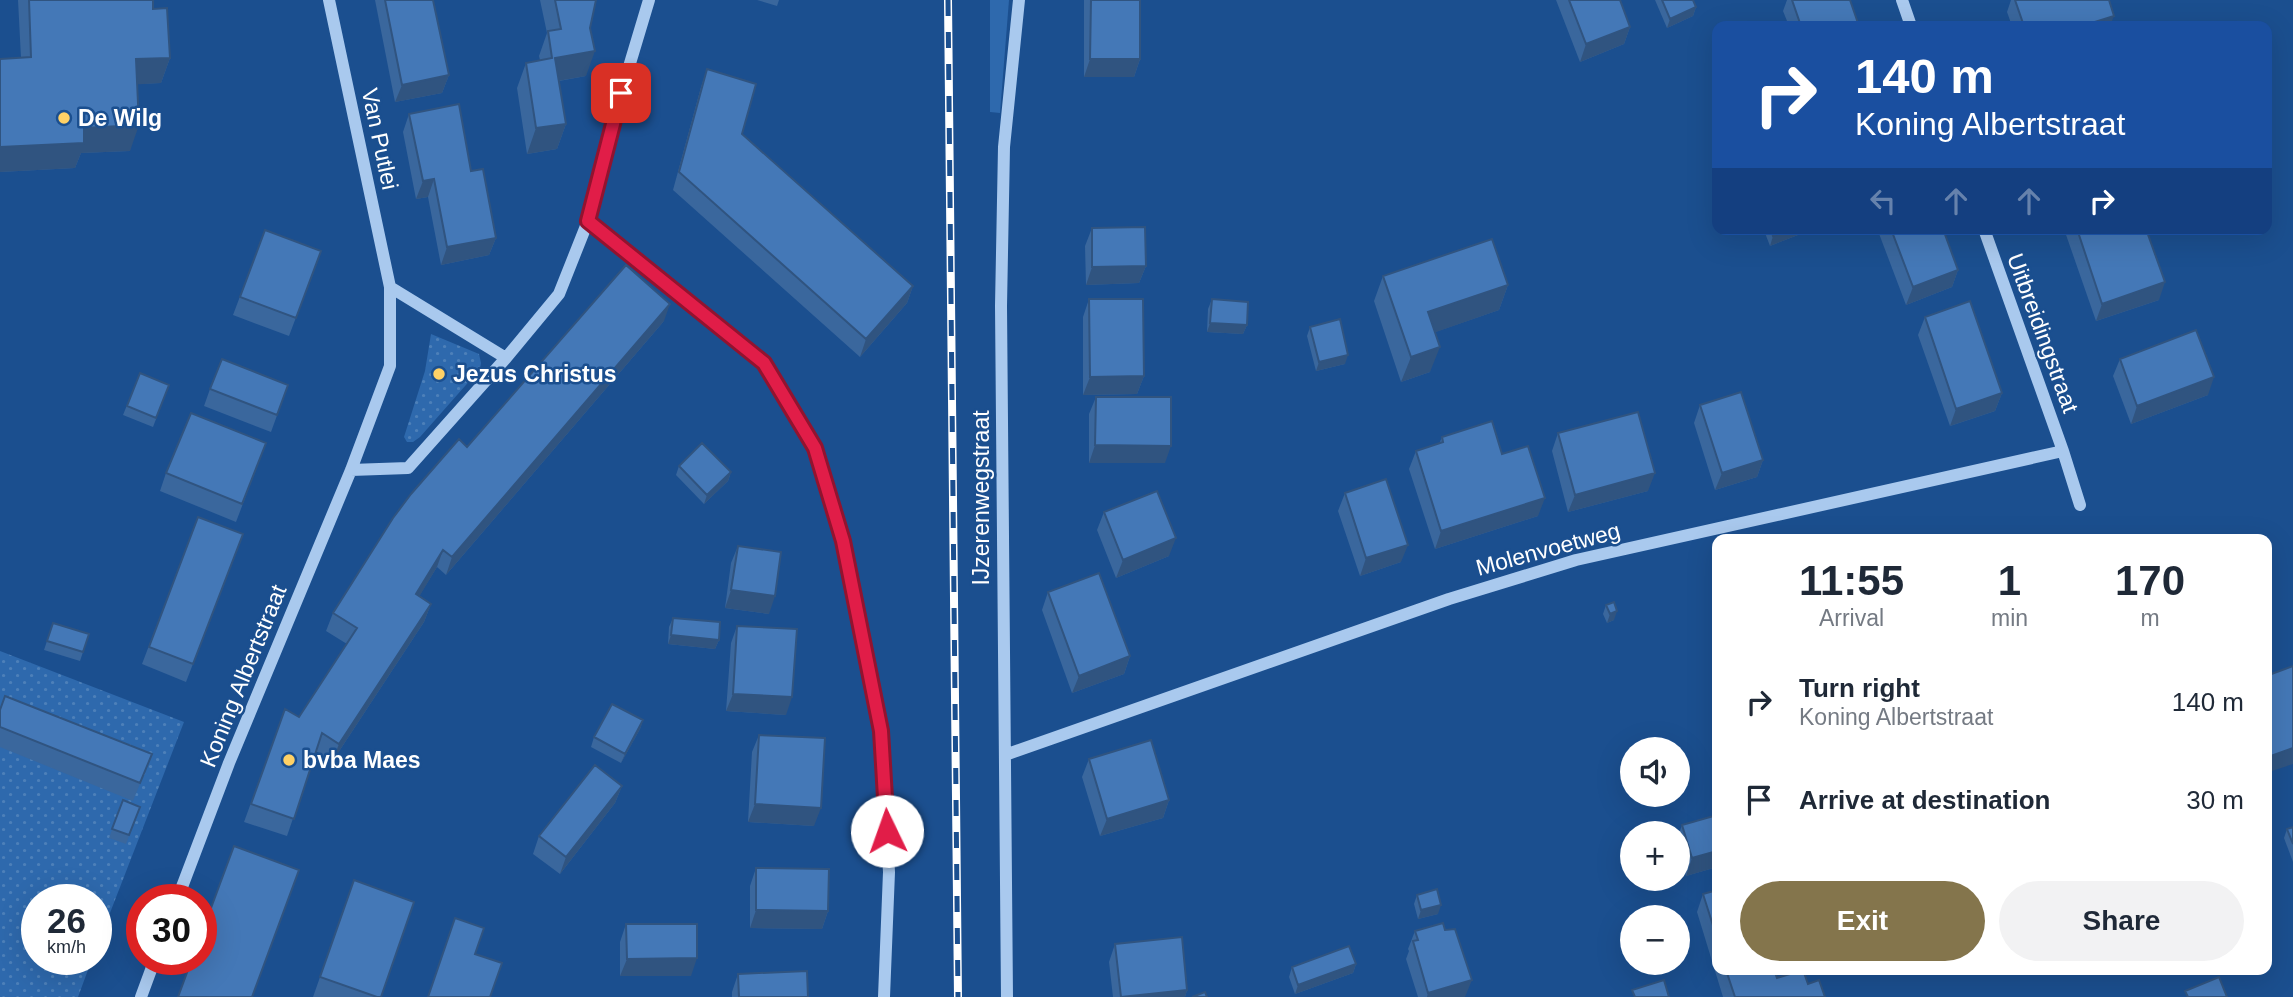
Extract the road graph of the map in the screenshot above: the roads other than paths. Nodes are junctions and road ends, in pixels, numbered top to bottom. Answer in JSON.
{"nodes":[{"id":1,"x":328,"y":0,"type":"edge"},
{"id":2,"x":649,"y":0,"type":"edge"},
{"id":3,"x":1018,"y":0,"type":"edge"},
{"id":4,"x":1902,"y":0,"type":"edge"},
{"id":5,"x":1909,"y":21,"type":"edge"},
{"id":6,"x":588,"y":221,"type":"junction"},
{"id":7,"x":1986,"y":235,"type":"edge"},
{"id":8,"x":390,"y":287,"type":"junction"},
{"id":9,"x":506,"y":358,"type":"junction"},
{"id":10,"x":2063,"y":452,"type":"junction"},
{"id":11,"x":351,"y":470,"type":"junction"},
{"id":12,"x":2080,"y":505,"type":"dead end"},
{"id":13,"x":1005,"y":755,"type":"junction"},
{"id":14,"x":183,"y":884,"type":"edge"},
{"id":15,"x":149,"y":975,"type":"edge"},
{"id":16,"x":141,"y":997,"type":"edge"},
{"id":17,"x":884,"y":997,"type":"edge"},
{"id":18,"x":1007,"y":997,"type":"edge"}],
"edges":[{"from":1,"to":8,"type":"street","name":"Van Putlei"},
{"from":2,"to":6,"type":"street"},
{"from":3,"to":13,"type":"street","name":"IJzerenwegstraat"},
{"from":4,"to":5,"type":"street"},
{"from":6,"to":9,"type":"street"},
{"from":6,"to":17,"type":"street"},
{"from":7,"to":10,"type":"street","name":"Uitbreidingstraat"},
{"from":8,"to":9,"type":"street"},
{"from":8,"to":11,"type":"street","name":"Koning Albertstraat"},
{"from":9,"to":11,"type":"street"},
{"from":10,"to":12,"type":"street"},
{"from":10,"to":13,"type":"street","name":"Molenvoetweg"},
{"from":11,"to":14,"type":"street","name":"Koning Albertstraat"},
{"from":13,"to":18,"type":"street","name":"IJzerenwegstraat"},
{"from":15,"to":16,"type":"street"}]}
